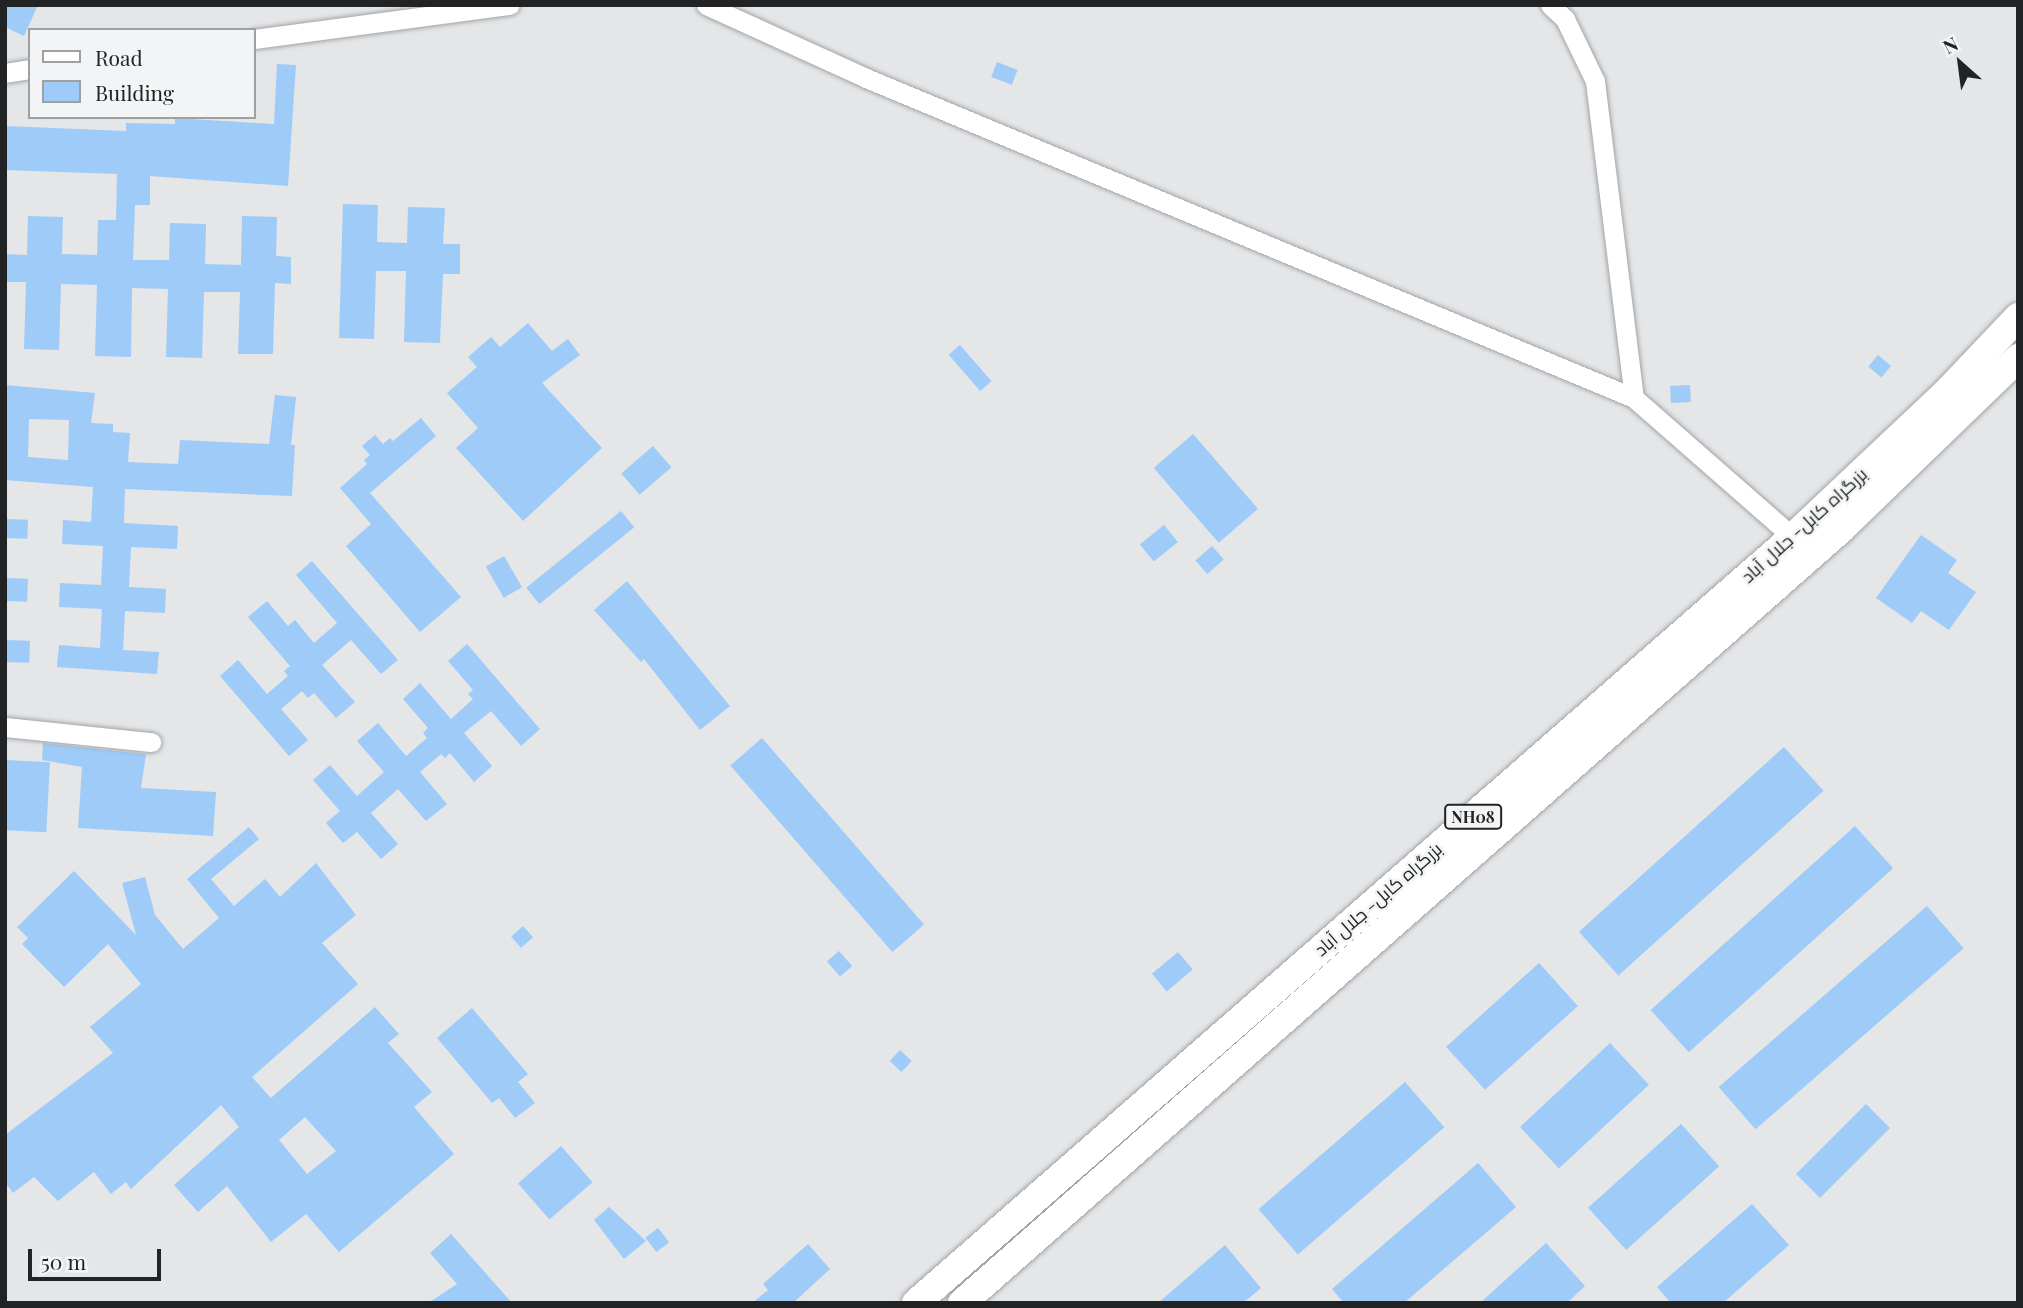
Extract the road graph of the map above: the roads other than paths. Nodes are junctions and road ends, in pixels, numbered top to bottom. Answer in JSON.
{"nodes":[{"id":1,"x":510,"y":5,"type":"edge"},
{"id":2,"x":706,"y":5,"type":"edge"},
{"id":3,"x":1550,"y":5,"type":"edge"},
{"id":4,"x":256,"y":39,"type":"edge"},
{"id":5,"x":28,"y":69,"type":"edge"},
{"id":6,"x":5,"y":73,"type":"edge"},
{"id":7,"x":2018,"y":317,"type":"edge"},
{"id":8,"x":2014,"y":371,"type":"edge"},
{"id":9,"x":1946,"y":393,"type":"junction"},
{"id":10,"x":1634,"y":397,"type":"junction"},
{"id":11,"x":1965,"y":413,"type":"junction"},
{"id":12,"x":1831,"y":520,"type":"junction"},
{"id":13,"x":1793,"y":537,"type":"junction"},
{"id":14,"x":1745,"y":596,"type":"junction"},
{"id":15,"x":5,"y":727,"type":"edge"},
{"id":16,"x":151,"y":741,"type":"dead end"},
{"id":17,"x":949,"y":1275,"type":"junction"},
{"id":18,"x":965,"y":1300,"type":"edge"},
{"id":19,"x":916,"y":1303,"type":"edge"}],
"edges":[{"from":1,"to":4,"type":"street"},
{"from":2,"to":10,"type":"street"},
{"from":3,"to":10,"type":"street"},
{"from":5,"to":6,"type":"street"},
{"from":7,"to":9,"type":"highway","name":"بزرگراه کابل- جلال آباد","number":"NH08"},
{"from":8,"to":11,"type":"highway","name":"بزرگراه کابل- جلال آباد","number":"NH08"},
{"from":9,"to":11,"type":"highway"},
{"from":9,"to":12,"type":"highway","name":"بزرگراه کابل- جلال آباد","number":"NH08"},
{"from":10,"to":13,"type":"street"},
{"from":11,"to":12,"type":"highway","name":"بزرگراه کابل- جلال آباد","number":"NH08"},
{"from":12,"to":13,"type":"highway","name":"بزرگراه کابل- جلال آباد","number":"NH08"},
{"from":12,"to":14,"type":"highway","name":"بزرگراه کابل- جلال آباد","number":"NH08"},
{"from":13,"to":14,"type":"highway","name":"بزرگراه کابل- جلال آباد","number":"NH08"},
{"from":14,"to":17,"type":"highway","name":"بزرگراه کابل- جلال آباد","number":"NH08"},
{"from":14,"to":18,"type":"highway","name":"بزرگراه کابل- جلال آباد","number":"NH08"},
{"from":15,"to":16,"type":"street"},
{"from":17,"to":18,"type":"highway"},
{"from":17,"to":19,"type":"highway","name":"بزرگراه کابل- جلال آباد","number":"NH08"}]}
